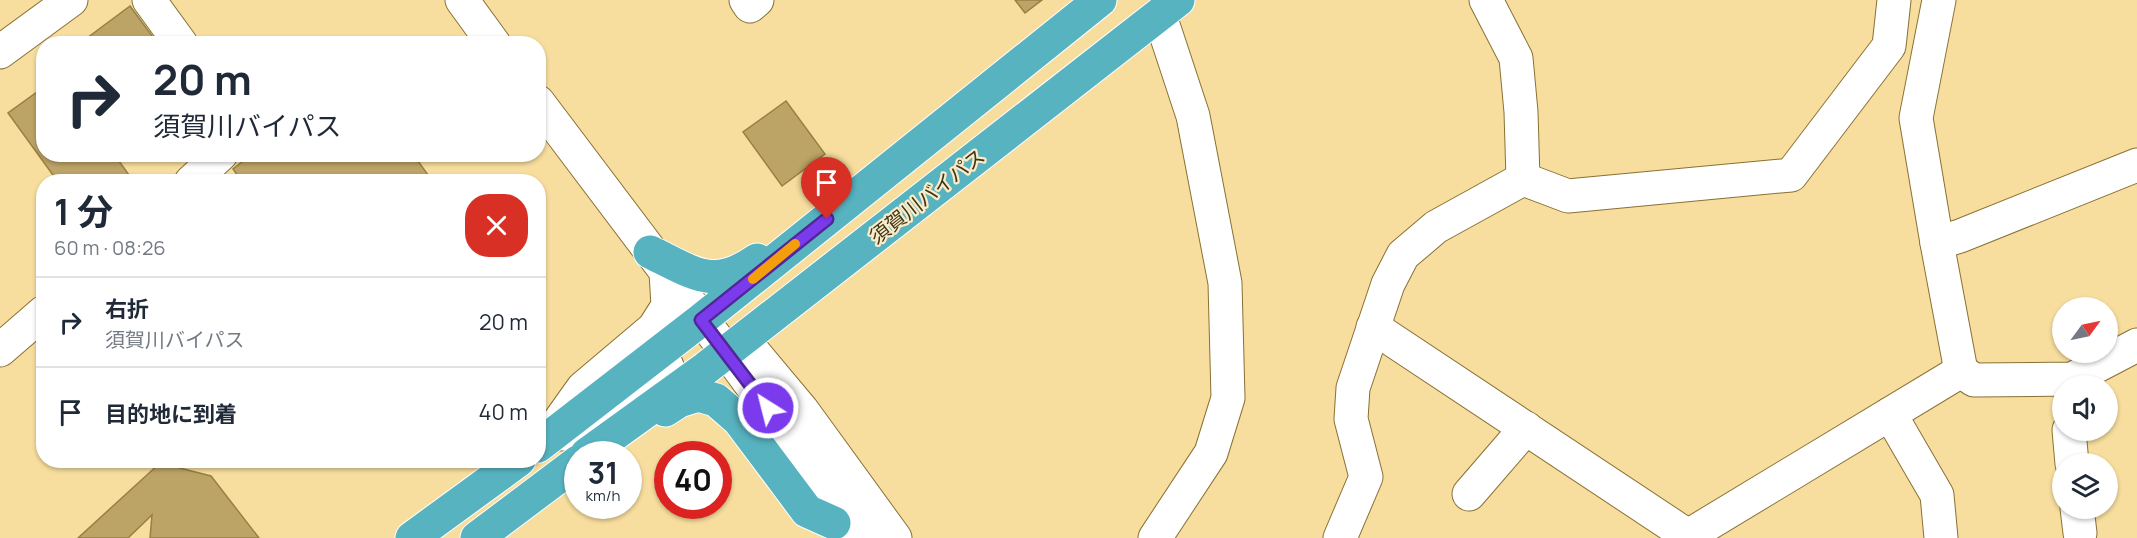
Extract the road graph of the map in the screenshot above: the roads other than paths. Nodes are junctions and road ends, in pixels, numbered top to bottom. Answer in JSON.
{"nodes":[{"id":1,"x":71,"y":0,"type":"edge"},
{"id":2,"x":149,"y":0,"type":"edge"},
{"id":3,"x":462,"y":0,"type":"edge"},
{"id":4,"x":746,"y":0,"type":"edge"},
{"id":5,"x":756,"y":0,"type":"edge"},
{"id":6,"x":1100,"y":0,"type":"edge"},
{"id":7,"x":1486,"y":0,"type":"edge"},
{"id":8,"x":1894,"y":0,"type":"edge"},
{"id":9,"x":1939,"y":0,"type":"edge"},
{"id":10,"x":1169,"y":8,"type":"edge"},
{"id":11,"x":175,"y":36,"type":"edge"},
{"id":12,"x":489,"y":36,"type":"edge"},
{"id":13,"x":0,"y":52,"type":"edge"},
{"id":14,"x":546,"y":113,"type":"edge"},
{"id":15,"x":212,"y":162,"type":"edge"},
{"id":16,"x":2137,"y":165,"type":"edge"},
{"id":17,"x":200,"y":174,"type":"edge"},
{"id":18,"x":1523,"y":179,"type":"junction"},
{"id":19,"x":845,"y":204,"type":"junction"},
{"id":20,"x":1937,"y":243,"type":"junction"},
{"id":21,"x":853,"y":253,"type":"junction"},
{"id":22,"x":658,"y":262,"type":"junction"},
{"id":23,"x":36,"y":319,"type":"edge"},
{"id":24,"x":1373,"y":327,"type":"junction"},
{"id":25,"x":716,"y":339,"type":"junction"},
{"id":26,"x":2137,"y":345,"type":"edge"},
{"id":27,"x":0,"y":350,"type":"edge"},
{"id":28,"x":1961,"y":371,"type":"junction"},
{"id":29,"x":2080,"y":375,"type":"edge"},
{"id":30,"x":2052,"y":383,"type":"edge"},
{"id":31,"x":802,"y":410,"type":"junction"},
{"id":32,"x":1890,"y":414,"type":"junction"},
{"id":33,"x":1526,"y":428,"type":"junction"},
{"id":34,"x":546,"y":439,"type":"edge"},
{"id":35,"x":602,"y":441,"type":"edge"},
{"id":36,"x":613,"y":441,"type":"edge"},
{"id":37,"x":546,"y":442,"type":"edge"},
{"id":38,"x":508,"y":468,"type":"edge"},
{"id":39,"x":564,"y":473,"type":"edge"},
{"id":40,"x":1469,"y":494,"type":"dead end"},
{"id":41,"x":839,"y":531,"type":"edge"},
{"id":42,"x":412,"y":538,"type":"edge"},
{"id":43,"x":477,"y":538,"type":"edge"},
{"id":44,"x":863,"y":538,"type":"edge"},
{"id":45,"x":895,"y":538,"type":"edge"},
{"id":46,"x":1155,"y":538,"type":"edge"},
{"id":47,"x":1340,"y":538,"type":"edge"},
{"id":48,"x":1941,"y":538,"type":"edge"}],
"edges":[{"from":1,"to":13,"type":"street"},
{"from":2,"to":11,"type":"street"},
{"from":3,"to":12,"type":"street"},
{"from":4,"to":5,"type":"street"},
{"from":6,"to":19,"type":"highway","name":"須賀川バイパス"},
{"from":7,"to":18,"type":"street"},
{"from":8,"to":18,"type":"street"},
{"from":9,"to":20,"type":"street"},
{"from":10,"to":21,"type":"highway","name":"須賀川バイパス"},
{"from":10,"to":46,"type":"street"},
{"from":14,"to":22,"type":"street"},
{"from":15,"to":17,"type":"street"},
{"from":16,"to":20,"type":"street"},
{"from":18,"to":24,"type":"street"},
{"from":19,"to":22,"type":"highway"},
{"from":19,"to":25,"type":"highway","name":"須賀川バイパス"},
{"from":20,"to":28,"type":"street"},
{"from":21,"to":25,"type":"highway","name":"須賀川バイパス"},
{"from":21,"to":31,"type":"street"},
{"from":22,"to":25,"type":"street"},
{"from":22,"to":34,"type":"street"},
{"from":23,"to":27,"type":"street"},
{"from":24,"to":33,"type":"street"},
{"from":24,"to":47,"type":"street"},
{"from":25,"to":31,"type":"street"},
{"from":25,"to":35,"type":"highway","name":"須賀川バイパス"},
{"from":25,"to":37,"type":"highway","name":"須賀川バイパス"},
{"from":25,"to":41,"type":"street"},
{"from":25,"to":44,"type":"street"},
{"from":26,"to":29,"type":"street"},
{"from":28,"to":30,"type":"street"},
{"from":28,"to":32,"type":"street"},
{"from":31,"to":45,"type":"street"},
{"from":32,"to":33,"type":"street"},
{"from":32,"to":48,"type":"street"},
{"from":33,"to":40,"type":"street"},
{"from":36,"to":41,"type":"highway"},
{"from":38,"to":42,"type":"highway"},
{"from":39,"to":43,"type":"highway","name":"須賀川バイパス"}]}
